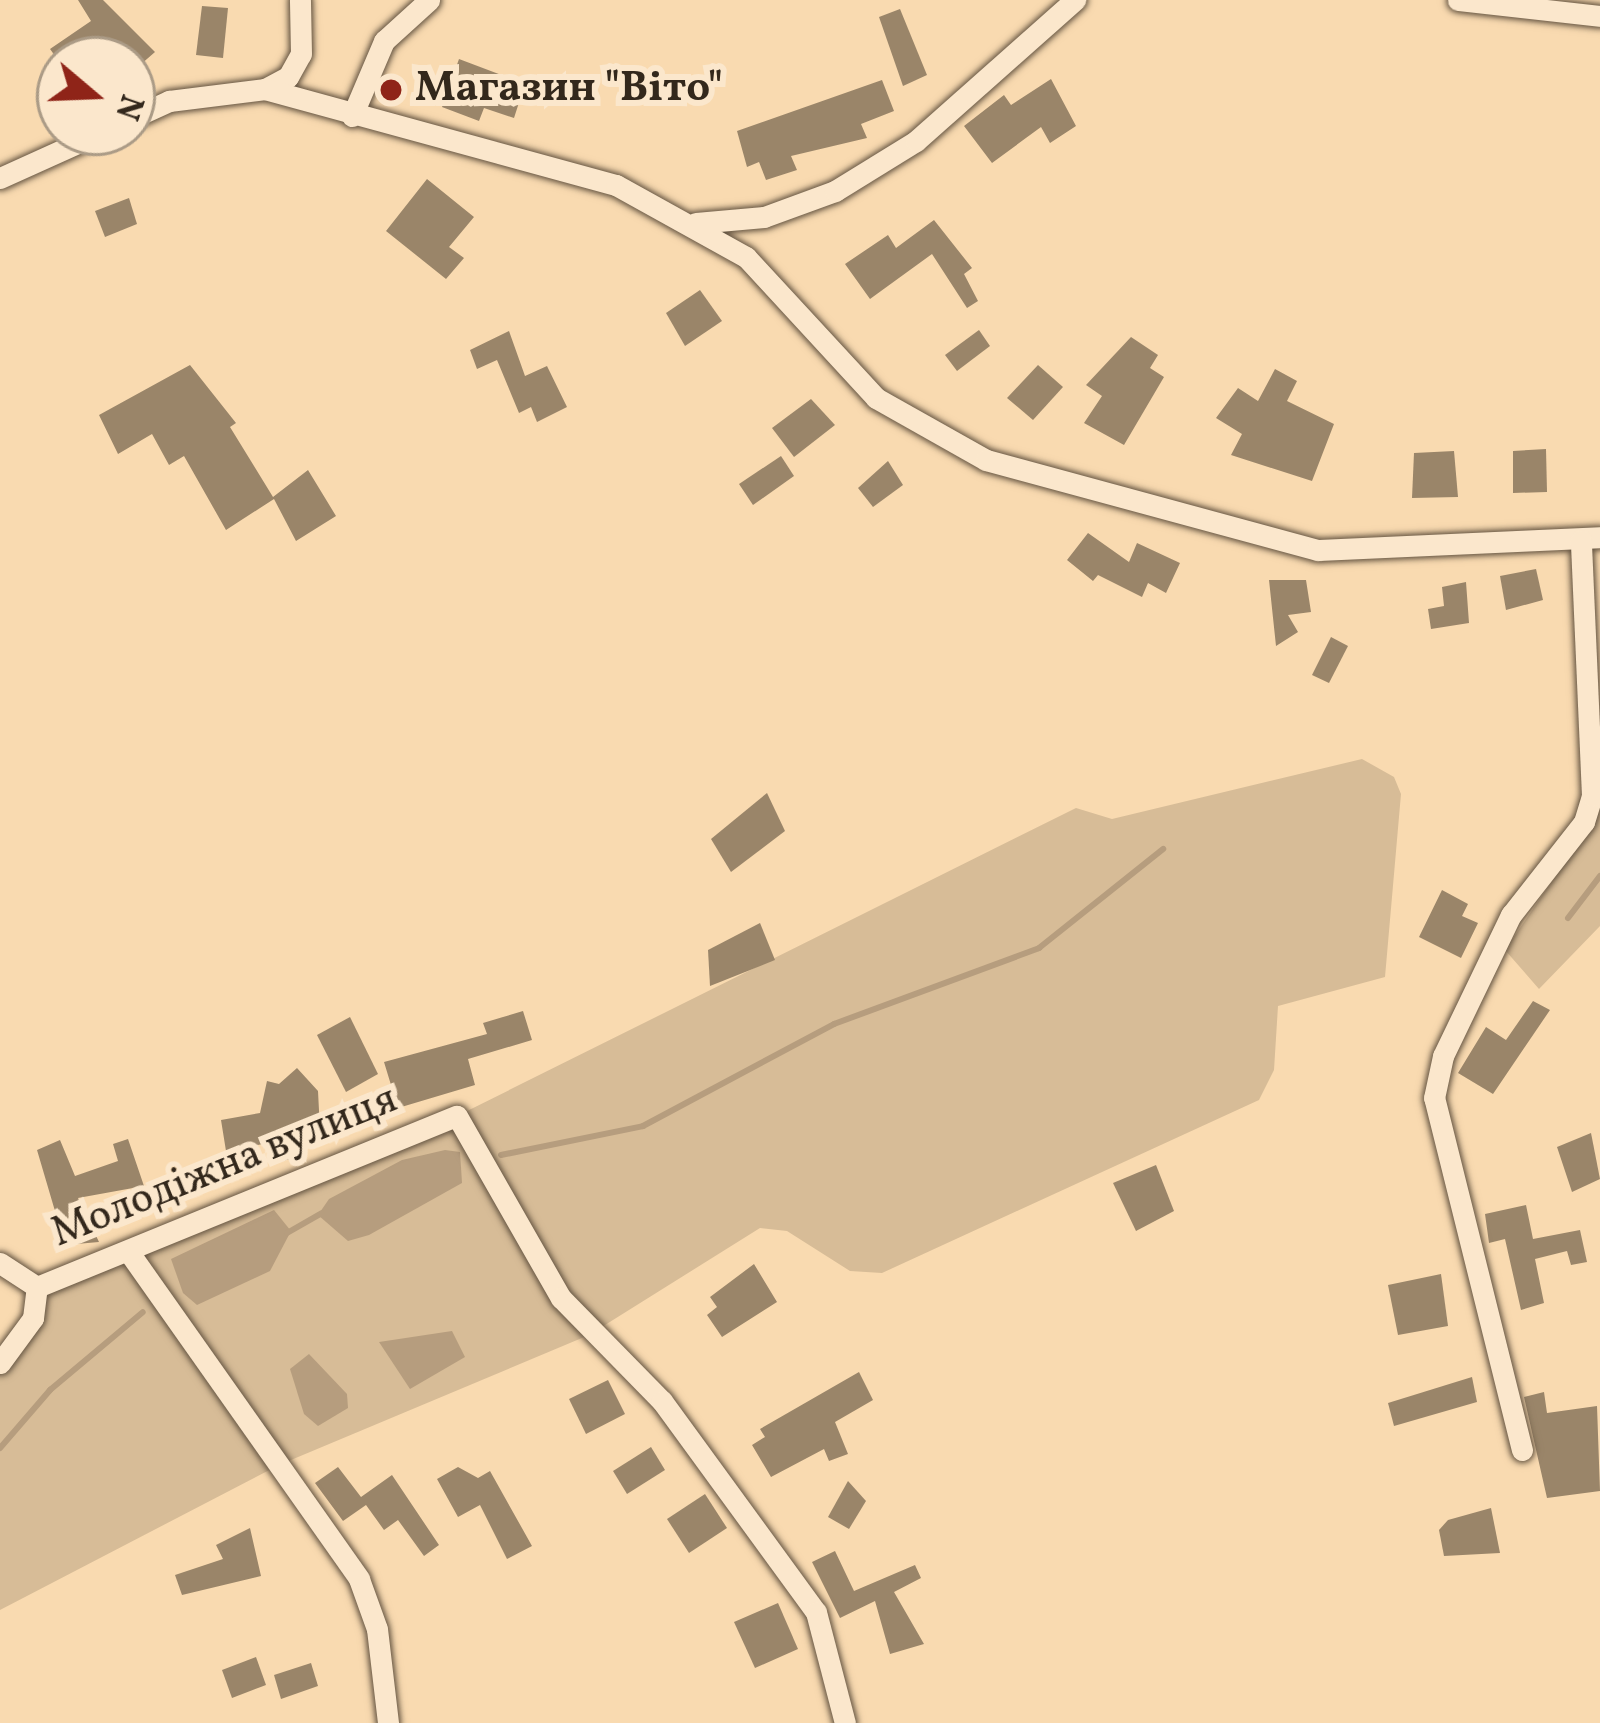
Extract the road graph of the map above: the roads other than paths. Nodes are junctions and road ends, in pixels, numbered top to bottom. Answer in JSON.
{"nodes":[{"id":1,"x":300,"y":0,"type":"edge"},
{"id":2,"x":429,"y":0,"type":"edge"},
{"id":3,"x":1075,"y":0,"type":"edge"},
{"id":4,"x":1458,"y":0,"type":"edge"},
{"id":5,"x":1600,"y":16,"type":"edge"},
{"id":6,"x":265,"y":89,"type":"junction"},
{"id":7,"x":156,"y":107,"type":"edge"},
{"id":8,"x":352,"y":116,"type":"junction"},
{"id":9,"x":49,"y":156,"type":"edge"},
{"id":10,"x":0,"y":178,"type":"edge"},
{"id":11,"x":696,"y":223,"type":"junction"},
{"id":12,"x":1591,"y":538,"type":"edge"},
{"id":13,"x":128,"y":1250,"type":"junction"},
{"id":14,"x":0,"y":1263,"type":"edge"},
{"id":15,"x":37,"y":1288,"type":"junction"},
{"id":16,"x":0,"y":1363,"type":"edge"},
{"id":17,"x":1522,"y":1450,"type":"dead end"},
{"id":18,"x":388,"y":1723,"type":"edge"},
{"id":19,"x":845,"y":1723,"type":"edge"}],
"edges":[{"from":1,"to":6,"type":"street"},
{"from":2,"to":8,"type":"street"},
{"from":3,"to":11,"type":"street"},
{"from":4,"to":5,"type":"street"},
{"from":6,"to":7,"type":"street"},
{"from":6,"to":8,"type":"street"},
{"from":8,"to":11,"type":"street"},
{"from":9,"to":10,"type":"street"},
{"from":11,"to":12,"type":"street"},
{"from":12,"to":17,"type":"street"},
{"from":13,"to":15,"type":"street","name":"Молодіжна вулиця"},
{"from":13,"to":18,"type":"street"},
{"from":13,"to":19,"type":"street","name":"Молодіжна вулиця"},
{"from":14,"to":15,"type":"street"},
{"from":15,"to":16,"type":"street","name":"Молодіжна вулиця"}]}
